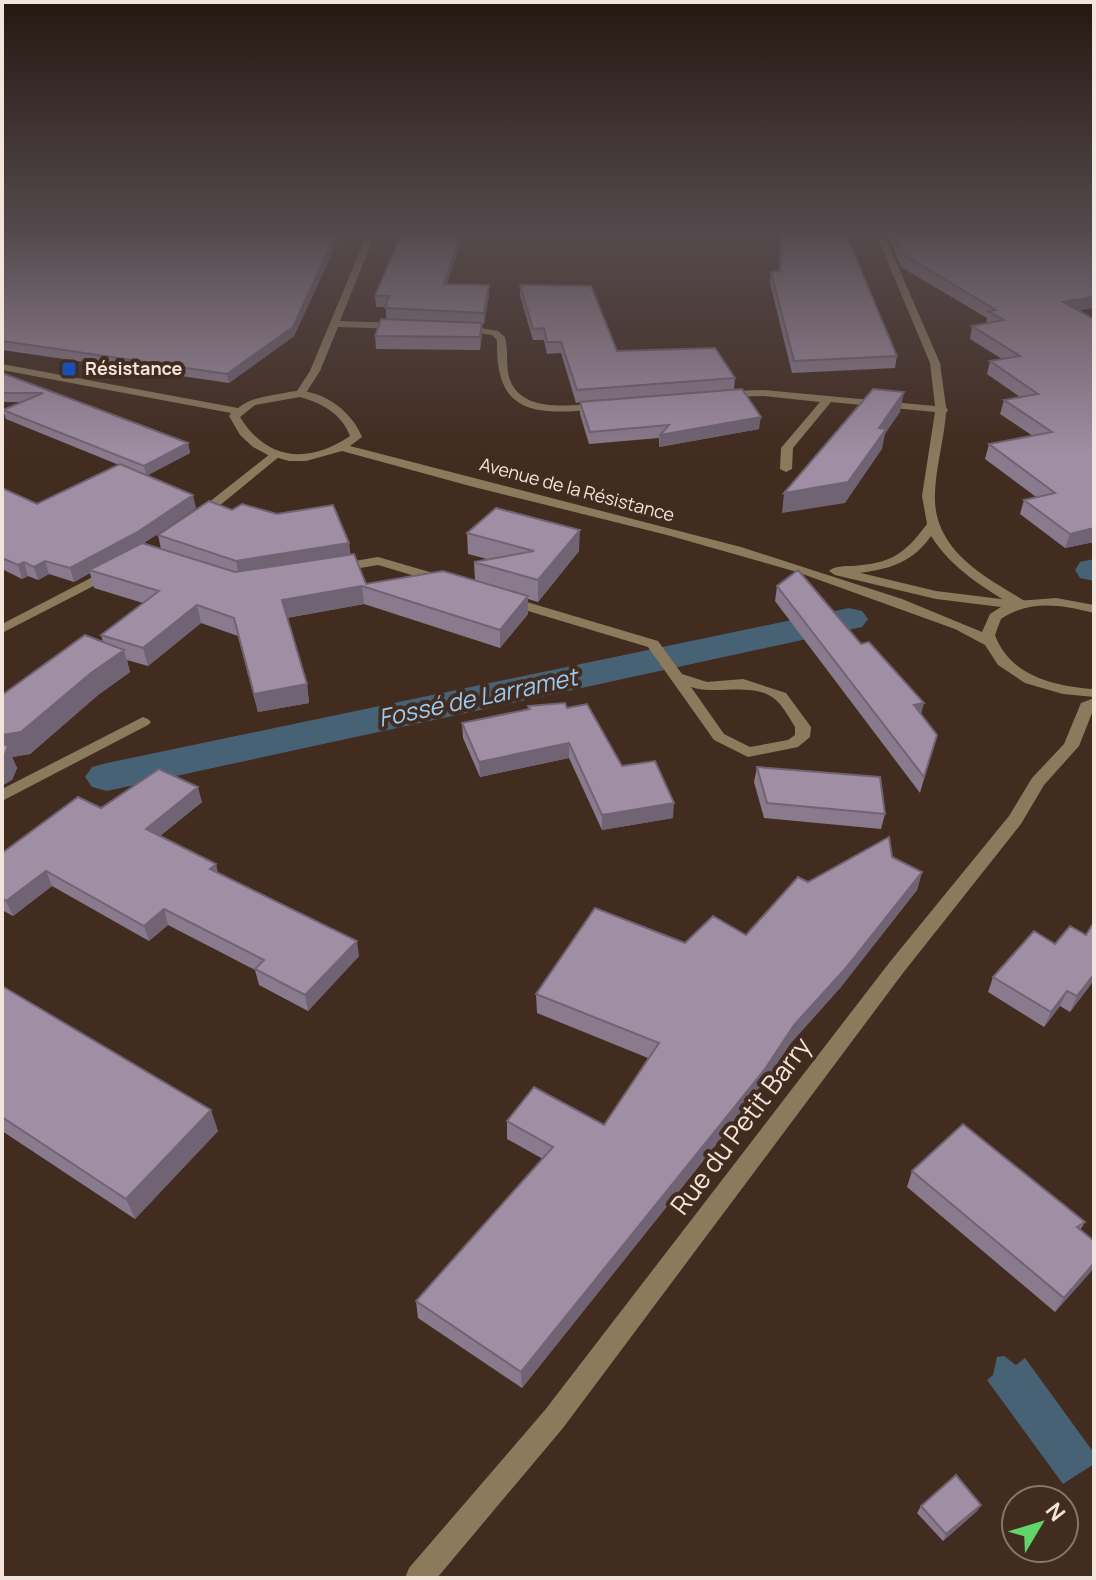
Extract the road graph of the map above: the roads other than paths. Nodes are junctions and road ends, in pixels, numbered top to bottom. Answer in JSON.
{"nodes":[{"id":1,"x":340,"y":308,"type":"edge"},
{"id":2,"x":912,"y":308,"type":"edge"},
{"id":3,"x":333,"y":324,"type":"junction"},
{"id":4,"x":407,"y":327,"type":"edge"},
{"id":5,"x":451,"y":328,"type":"edge"},
{"id":6,"x":2,"y":367,"type":"edge"},
{"id":7,"x":300,"y":394,"type":"junction"},
{"id":8,"x":721,"y":394,"type":"edge"},
{"id":9,"x":828,"y":399,"type":"junction"},
{"id":10,"x":616,"y":405,"type":"edge"},
{"id":11,"x":943,"y":410,"type":"junction"},
{"id":12,"x":238,"y":411,"type":"junction"},
{"id":13,"x":343,"y":448,"type":"junction"},
{"id":14,"x":274,"y":456,"type":"junction"},
{"id":15,"x":786,"y":469,"type":"dead end"},
{"id":16,"x":189,"y":523,"type":"edge"},
{"id":17,"x":931,"y":527,"type":"junction"},
{"id":18,"x":119,"y":567,"type":"edge"},
{"id":19,"x":802,"y":568,"type":"junction"},
{"id":20,"x":316,"y":571,"type":"edge"},
{"id":21,"x":835,"y":571,"type":"junction"},
{"id":22,"x":455,"y":584,"type":"edge"},
{"id":23,"x":500,"y":598,"type":"edge"},
{"id":24,"x":1018,"y":604,"type":"junction"},
{"id":25,"x":1094,"y":609,"type":"edge"},
{"id":26,"x":2,"y":629,"type":"edge"},
{"id":27,"x":989,"y":642,"type":"junction"},
{"id":28,"x":676,"y":677,"type":"junction"},
{"id":29,"x":1094,"y":693,"type":"edge"},
{"id":30,"x":1094,"y":703,"type":"edge"},
{"id":31,"x":143,"y":722,"type":"dead end"},
{"id":32,"x":2,"y":796,"type":"edge"},
{"id":33,"x":419,"y":1578,"type":"edge"}],
"edges":[{"from":1,"to":3,"type":"street"},
{"from":2,"to":11,"type":"street"},
{"from":3,"to":4,"type":"street"},
{"from":3,"to":7,"type":"street"},
{"from":5,"to":10,"type":"street"},
{"from":6,"to":12,"type":"street"},
{"from":7,"to":12,"type":"street"},
{"from":7,"to":13,"type":"street"},
{"from":8,"to":9,"type":"street"},
{"from":9,"to":11,"type":"street"},
{"from":9,"to":15,"type":"street"},
{"from":11,"to":17,"type":"street"},
{"from":12,"to":14,"type":"street"},
{"from":13,"to":14,"type":"street"},
{"from":13,"to":19,"type":"street","name":"Avenue de la Résistance"},
{"from":14,"to":16,"type":"street"},
{"from":17,"to":21,"type":"street"},
{"from":17,"to":24,"type":"street"},
{"from":18,"to":26,"type":"street"},
{"from":19,"to":21,"type":"street","name":"Avenue de la Résistance"},
{"from":19,"to":27,"type":"street","name":"Avenue de la Résistance"},
{"from":20,"to":22,"type":"street"},
{"from":21,"to":24,"type":"street","name":"Avenue de la Résistance"},
{"from":23,"to":28,"type":"street"},
{"from":24,"to":25,"type":"street","name":"Avenue de la Résistance"},
{"from":24,"to":27,"type":"street"},
{"from":27,"to":29,"type":"street","name":"Avenue de la Résistance"},
{"from":28,"to":28,"type":"street"},
{"from":30,"to":33,"type":"street","name":"Rue du Petit Barry"},
{"from":31,"to":32,"type":"street"}]}
